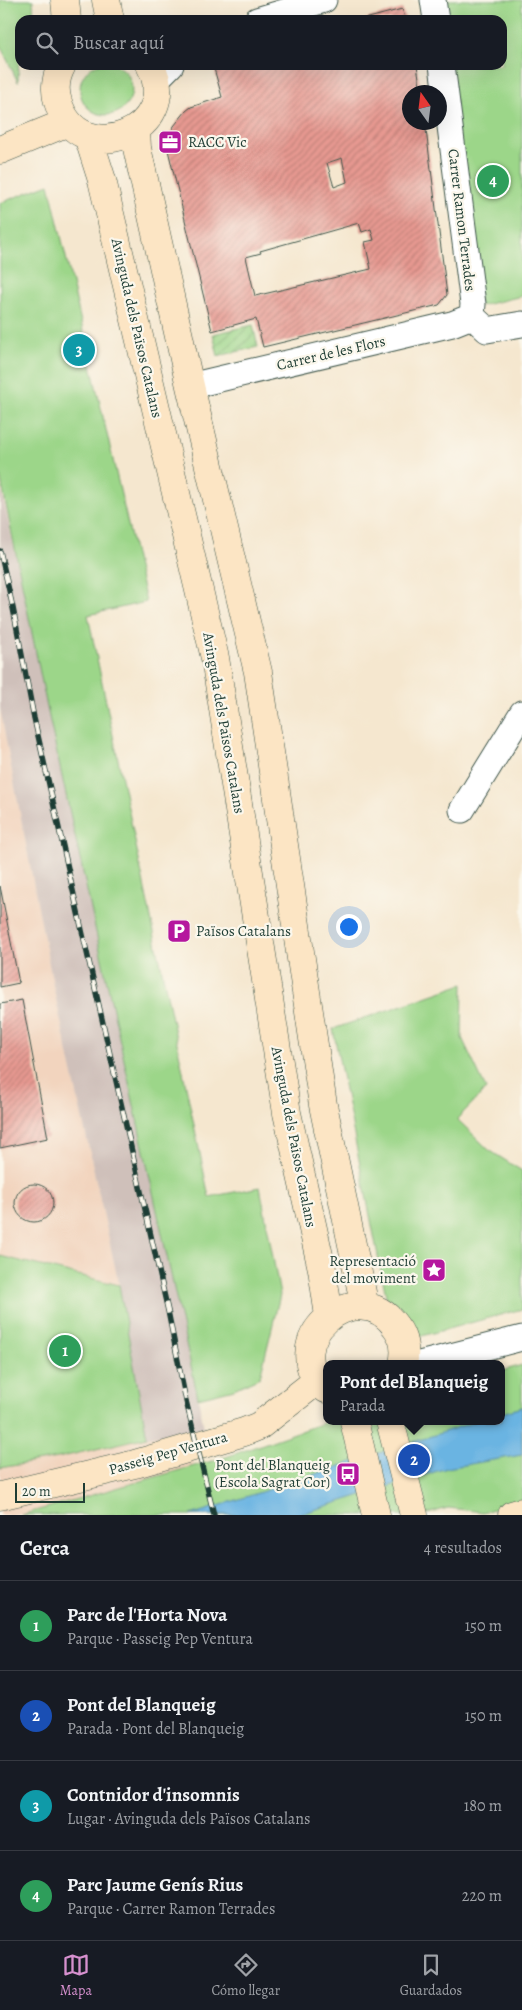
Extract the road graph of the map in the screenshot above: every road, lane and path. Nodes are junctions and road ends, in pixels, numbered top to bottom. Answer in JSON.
{"nodes":[{"id":1,"x":65,"y":0,"type":"edge"},
{"id":2,"x":106,"y":0,"type":"edge"},
{"id":3,"x":324,"y":0,"type":"edge"},
{"id":4,"x":434,"y":0,"type":"edge"},
{"id":5,"x":66,"y":15,"type":"edge"},
{"id":6,"x":109,"y":15,"type":"edge"},
{"id":7,"x":274,"y":15,"type":"edge"},
{"id":8,"x":436,"y":15,"type":"edge"},
{"id":9,"x":60,"y":70,"type":"edge"},
{"id":10,"x":159,"y":70,"type":"edge"},
{"id":11,"x":443,"y":70,"type":"edge"},
{"id":12,"x":78,"y":129,"type":"junction"},
{"id":13,"x":136,"y":130,"type":"junction"},
{"id":14,"x":0,"y":150,"type":"edge"},
{"id":15,"x":472,"y":316,"type":"junction"},
{"id":16,"x":522,"y":324,"type":"edge"},
{"id":17,"x":190,"y":386,"type":"junction"},
{"id":18,"x":522,"y":713,"type":"edge"},
{"id":19,"x":462,"y":810,"type":"dead end"},
{"id":20,"x":365,"y":1307,"type":"junction"},
{"id":21,"x":329,"y":1316,"type":"junction"},
{"id":22,"x":522,"y":1338,"type":"edge"},
{"id":23,"x":403,"y":1360,"type":"edge"},
{"id":24,"x":435,"y":1360,"type":"edge"},
{"id":25,"x":322,"y":1384,"type":"edge"},
{"id":26,"x":355,"y":1425,"type":"edge"},
{"id":27,"x":391,"y":1425,"type":"edge"},
{"id":28,"x":1,"y":1496,"type":"edge"},
{"id":29,"x":522,"y":1512,"type":"edge"},
{"id":30,"x":376,"y":1515,"type":"edge"},
{"id":31,"x":414,"y":1515,"type":"edge"},
{"id":32,"x":512,"y":1515,"type":"edge"}],
"edges":[{"from":1,"to":5,"type":"street"},
{"from":2,"to":6,"type":"street"},
{"from":3,"to":7,"type":"street"},
{"from":4,"to":8,"type":"street"},
{"from":9,"to":12,"type":"street","name":"Avinguda dels Països Catalans"},
{"from":10,"to":13,"type":"street"},
{"from":11,"to":15,"type":"street","name":"Carrer Ramon Terrades"},
{"from":12,"to":13,"type":"street"},
{"from":12,"to":14,"type":"street"},
{"from":12,"to":21,"type":"street","name":"Avinguda dels Països Catalans"},
{"from":13,"to":17,"type":"street"},
{"from":15,"to":16,"type":"street"},
{"from":15,"to":17,"type":"street","name":"Carrer de les Flors"},
{"from":17,"to":20,"type":"street"},
{"from":18,"to":19,"type":"street"},
{"from":20,"to":21,"type":"street"},
{"from":20,"to":23,"type":"street"},
{"from":21,"to":25,"type":"street"},
{"from":22,"to":24,"type":"street"},
{"from":25,"to":28,"type":"street","name":"Passeig Pep Ventura"},
{"from":26,"to":30,"type":"street"},
{"from":27,"to":31,"type":"street"},
{"from":29,"to":32,"type":"street"}]}
